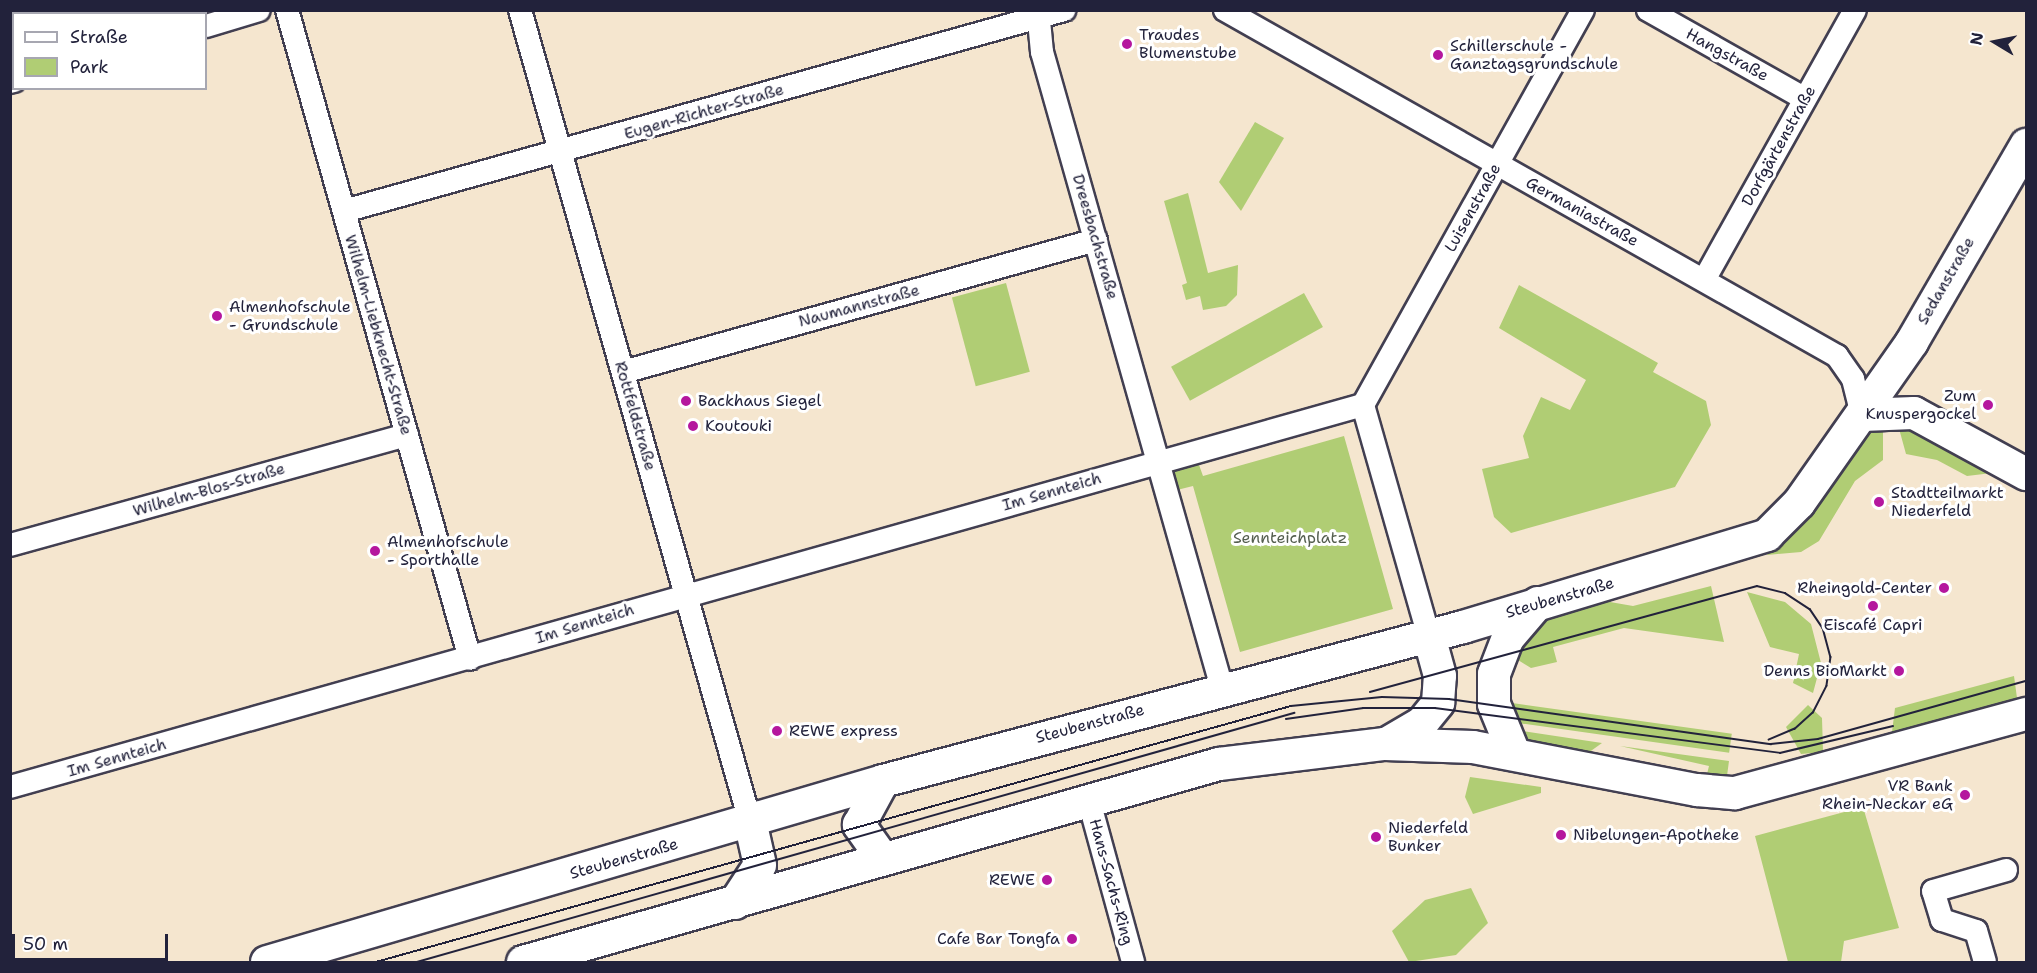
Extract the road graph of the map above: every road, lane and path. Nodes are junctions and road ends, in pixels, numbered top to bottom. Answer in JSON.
{"nodes":[{"id":1,"x":259,"y":10,"type":"edge"},
{"id":2,"x":287,"y":10,"type":"edge"},
{"id":3,"x":520,"y":10,"type":"edge"},
{"id":4,"x":1064,"y":10,"type":"edge"},
{"id":5,"x":1225,"y":10,"type":"edge"},
{"id":6,"x":1583,"y":10,"type":"edge"},
{"id":7,"x":1648,"y":10,"type":"edge"},
{"id":8,"x":1855,"y":10,"type":"edge"},
{"id":9,"x":1038,"y":14,"type":"edge"},
{"id":10,"x":207,"y":26,"type":"edge"},
{"id":11,"x":1805,"y":99,"type":"junction"},
{"id":12,"x":2026,"y":145,"type":"edge"},
{"id":13,"x":560,"y":152,"type":"junction"},
{"id":14,"x":1497,"y":164,"type":"junction"},
{"id":15,"x":344,"y":211,"type":"junction"},
{"id":16,"x":1096,"y":240,"type":"junction"},
{"id":17,"x":1704,"y":280,"type":"junction"},
{"id":18,"x":1904,"y":352,"type":"junction"},
{"id":19,"x":623,"y":372,"type":"junction"},
{"id":20,"x":1364,"y":405,"type":"junction"},
{"id":21,"x":1914,"y":413,"type":"junction"},
{"id":22,"x":1862,"y":415,"type":"junction"},
{"id":23,"x":407,"y":435,"type":"junction"},
{"id":24,"x":1159,"y":462,"type":"junction"},
{"id":25,"x":2026,"y":474,"type":"edge"},
{"id":26,"x":10,"y":545,"type":"edge"},
{"id":27,"x":686,"y":594,"type":"junction"},
{"id":28,"x":1538,"y":603,"type":"junction"},
{"id":29,"x":1429,"y":636,"type":"junction"},
{"id":30,"x":470,"y":659,"type":"junction"},
{"id":31,"x":1222,"y":688,"type":"junction"},
{"id":32,"x":2026,"y":714,"type":"edge"},
{"id":33,"x":1385,"y":744,"type":"junction"},
{"id":34,"x":1514,"y":753,"type":"junction"},
{"id":35,"x":883,"y":781,"type":"junction"},
{"id":36,"x":10,"y":787,"type":"edge"},
{"id":37,"x":1089,"y":801,"type":"junction"},
{"id":38,"x":750,"y":821,"type":"junction"},
{"id":39,"x":883,"y":860,"type":"junction"},
{"id":40,"x":2006,"y":870,"type":"dead end"},
{"id":41,"x":735,"y":903,"type":"junction"},
{"id":42,"x":267,"y":963,"type":"edge"},
{"id":43,"x":523,"y":963,"type":"edge"},
{"id":44,"x":1133,"y":963,"type":"edge"},
{"id":45,"x":1985,"y":963,"type":"edge"}],
"edges":[{"from":1,"to":10,"type":"street"},
{"from":2,"to":15,"type":"street","name":"Wilhelm-Liebknecht-Straße"},
{"from":3,"to":13,"type":"street","name":"Rottfeldstraße"},
{"from":4,"to":9,"type":"street","name":"Eugen-Richter-Straße"},
{"from":5,"to":14,"type":"street","name":"Germaniastraße"},
{"from":6,"to":14,"type":"street","name":"Luisenstraße"},
{"from":7,"to":11,"type":"street","name":"Hangstraße"},
{"from":8,"to":11,"type":"street","name":"Dorfgärtenstraße"},
{"from":9,"to":13,"type":"street","name":"Eugen-Richter-Straße"},
{"from":9,"to":16,"type":"street","name":"Dreesbachstraße"},
{"from":11,"to":17,"type":"street","name":"Dorfgärtenstraße"},
{"from":12,"to":18,"type":"street","name":"Sedanstraße"},
{"from":13,"to":15,"type":"street","name":"Eugen-Richter-Straße"},
{"from":13,"to":19,"type":"street","name":"Rottfeldstraße"},
{"from":14,"to":17,"type":"street","name":"Germaniastraße"},
{"from":14,"to":20,"type":"street","name":"Luisenstraße"},
{"from":15,"to":23,"type":"street","name":"Wilhelm-Liebknecht-Straße"},
{"from":16,"to":19,"type":"street","name":"Naumannstraße"},
{"from":16,"to":24,"type":"street","name":"Dreesbachstraße"},
{"from":17,"to":22,"type":"street","name":"Germaniastraße"},
{"from":18,"to":21,"type":"street"},
{"from":18,"to":22,"type":"street","name":"Sedanstraße"},
{"from":19,"to":27,"type":"street","name":"Rottfeldstraße"},
{"from":20,"to":24,"type":"street"},
{"from":20,"to":29,"type":"street"},
{"from":21,"to":22,"type":"street"},
{"from":21,"to":25,"type":"street"},
{"from":22,"to":28,"type":"street","name":"Steubenstraße"},
{"from":23,"to":26,"type":"street","name":"Wilhelm-Blos-Straße"},
{"from":23,"to":30,"type":"street","name":"Wilhelm-Liebknecht-Straße"},
{"from":24,"to":27,"type":"street","name":"Im Sennteich"},
{"from":24,"to":31,"type":"street"},
{"from":27,"to":30,"type":"street","name":"Im Sennteich"},
{"from":27,"to":38,"type":"street","name":"Rottfeldstraße"},
{"from":28,"to":29,"type":"street","name":"Steubenstraße"},
{"from":28,"to":34,"type":"street"},
{"from":29,"to":31,"type":"street","name":"Steubenstraße"},
{"from":29,"to":33,"type":"street"},
{"from":30,"to":36,"type":"street","name":"Im Sennteich"},
{"from":31,"to":35,"type":"street","name":"Steubenstraße"},
{"from":32,"to":34,"type":"street"},
{"from":33,"to":34,"type":"street"},
{"from":33,"to":37,"type":"street"},
{"from":35,"to":38,"type":"street","name":"Steubenstraße"},
{"from":35,"to":39,"type":"street"},
{"from":37,"to":39,"type":"street"},
{"from":37,"to":44,"type":"street","name":"Hans-Sachs-Ring"},
{"from":38,"to":41,"type":"street"},
{"from":38,"to":42,"type":"street","name":"Steubenstraße"},
{"from":39,"to":41,"type":"street"},
{"from":40,"to":45,"type":"street"},
{"from":41,"to":43,"type":"street"}]}
